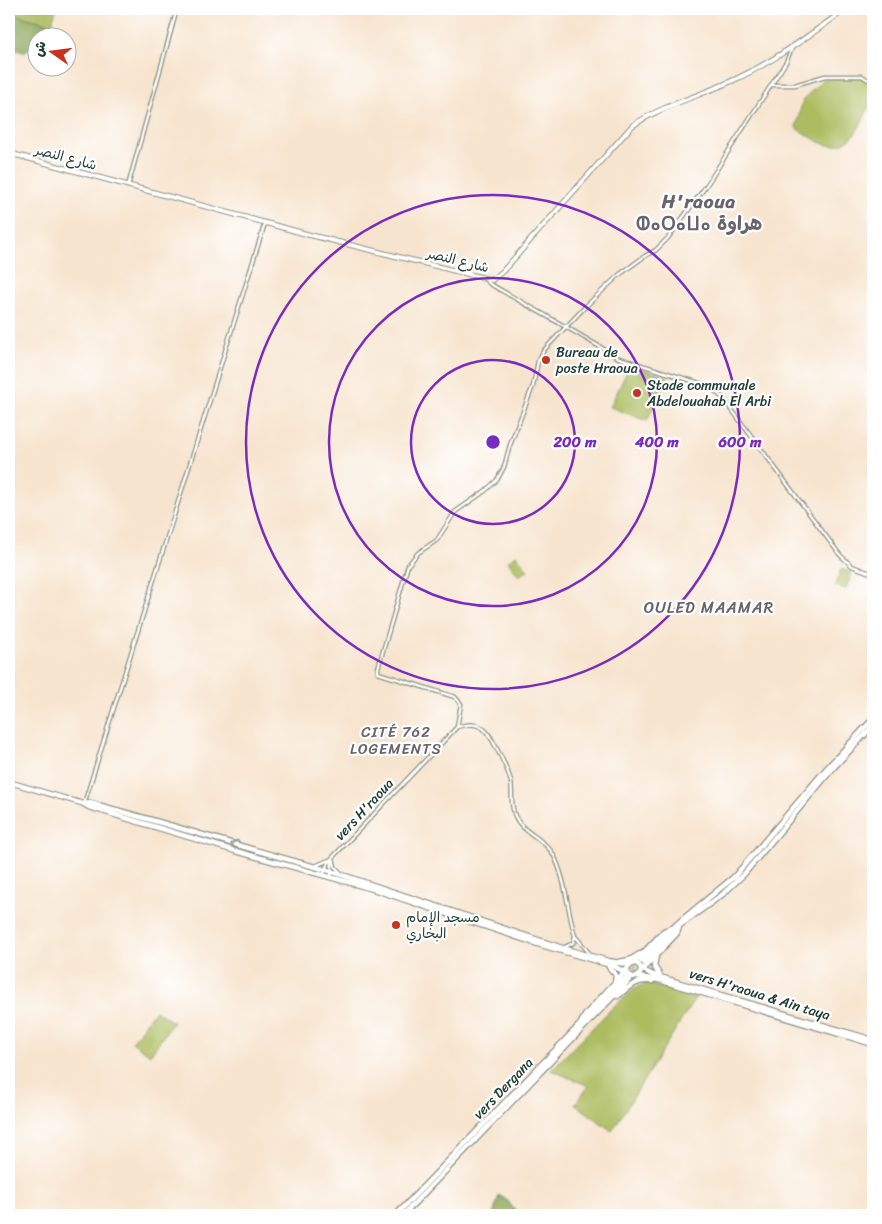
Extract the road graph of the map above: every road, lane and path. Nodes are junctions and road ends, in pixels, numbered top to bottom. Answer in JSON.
{"nodes":[{"id":1,"x":177,"y":9,"type":"edge"},
{"id":2,"x":846,"y":9,"type":"edge"},
{"id":3,"x":794,"y":45,"type":"junction"},
{"id":4,"x":873,"y":83,"type":"edge"},
{"id":5,"x":772,"y":85,"type":"junction"},
{"id":6,"x":9,"y":154,"type":"edge"},
{"id":7,"x":128,"y":186,"type":"junction"},
{"id":8,"x":265,"y":222,"type":"junction"},
{"id":9,"x":486,"y":280,"type":"junction"},
{"id":10,"x":566,"y":326,"type":"junction"},
{"id":11,"x":873,"y":574,"type":"edge"},
{"id":12,"x":873,"y":719,"type":"edge"},
{"id":13,"x":873,"y":726,"type":"edge"},
{"id":14,"x":457,"y":727,"type":"junction"},
{"id":15,"x":9,"y":782,"type":"edge"},
{"id":16,"x":84,"y":804,"type":"junction"},
{"id":17,"x":334,"y":856,"type":"junction"},
{"id":18,"x":311,"y":866,"type":"junction"},
{"id":19,"x":325,"y":870,"type":"junction"},
{"id":20,"x":332,"y":872,"type":"junction"},
{"id":21,"x":323,"y":876,"type":"junction"},
{"id":22,"x":346,"y":877,"type":"junction"},
{"id":23,"x":331,"y":878,"type":"junction"},
{"id":24,"x":679,"y":926,"type":"junction"},
{"id":25,"x":673,"y":928,"type":"junction"},
{"id":26,"x":575,"y":936,"type":"junction"},
{"id":27,"x":562,"y":948,"type":"junction"},
{"id":28,"x":645,"y":951,"type":"junction"},
{"id":29,"x":657,"y":954,"type":"junction"},
{"id":30,"x":592,"y":956,"type":"junction"},
{"id":31,"x":616,"y":962,"type":"junction"},
{"id":32,"x":604,"y":963,"type":"junction"},
{"id":33,"x":632,"y":964,"type":"junction"},
{"id":34,"x":642,"y":970,"type":"junction"},
{"id":35,"x":627,"y":974,"type":"junction"},
{"id":36,"x":636,"y":977,"type":"junction"},
{"id":37,"x":663,"y":979,"type":"junction"},
{"id":38,"x":614,"y":984,"type":"junction"},
{"id":39,"x":618,"y":996,"type":"junction"},
{"id":40,"x":590,"y":1020,"type":"junction"},
{"id":41,"x":580,"y":1025,"type":"junction"},
{"id":42,"x":873,"y":1040,"type":"edge"},
{"id":43,"x":873,"y":1044,"type":"edge"},
{"id":44,"x":396,"y":1215,"type":"edge"},
{"id":45,"x":403,"y":1215,"type":"edge"}],
"edges":[{"from":1,"to":7,"type":"street"},
{"from":2,"to":3,"type":"main road","name":"شارع النصر"},
{"from":3,"to":5,"type":"street"},
{"from":3,"to":9,"type":"main road","name":"شارع النصر"},
{"from":4,"to":5,"type":"street"},
{"from":5,"to":10,"type":"street"},
{"from":6,"to":7,"type":"main road","name":"شارع النصر"},
{"from":7,"to":8,"type":"main road","name":"شارع النصر"},
{"from":8,"to":9,"type":"main road","name":"شارع النصر"},
{"from":8,"to":16,"type":"street"},
{"from":9,"to":10,"type":"street"},
{"from":10,"to":11,"type":"street"},
{"from":10,"to":14,"type":"street"},
{"from":12,"to":25,"type":"highway"},
{"from":13,"to":24,"type":"highway"},
{"from":14,"to":17,"type":"street","name":"vers H'raoua"},
{"from":14,"to":26,"type":"street"},
{"from":15,"to":16,"type":"main road"},
{"from":18,"to":16,"type":"highway","one_way":true},
{"from":16,"to":21,"type":"highway"},
{"from":17,"to":18,"type":"street"},
{"from":17,"to":19,"type":"street","name":"vers H'raoua"},
{"from":17,"to":20,"type":"street","name":"vers H'raoua"},
{"from":17,"to":22,"type":"street"},
{"from":18,"to":19,"type":"highway"},
{"from":19,"to":20,"type":"highway"},
{"from":19,"to":21,"type":"street","name":"vers H'raoua"},
{"from":20,"to":22,"type":"highway"},
{"from":20,"to":23,"type":"street","name":"vers H'raoua"},
{"from":21,"to":23,"type":"highway"},
{"from":22,"to":27,"type":"highway"},
{"from":23,"to":32,"type":"highway"},
{"from":24,"to":25,"type":"highway"},
{"from":24,"to":29,"type":"highway"},
{"from":25,"to":28,"type":"highway"},
{"from":26,"to":27,"type":"street"},
{"from":26,"to":30,"type":"street"},
{"from":27,"to":30,"type":"highway"},
{"from":28,"to":31,"type":"highway"},
{"from":28,"to":33,"type":"highway"},
{"from":29,"to":34,"type":"highway"},
{"from":29,"to":37,"type":"highway"},
{"from":30,"to":31,"type":"highway"},
{"from":31,"to":33,"type":"highway"},
{"from":32,"to":35,"type":"highway"},
{"from":32,"to":38,"type":"highway"},
{"from":33,"to":34,"type":"highway","name":"vers H'raoua & Ain taya"},
{"from":33,"to":35,"type":"highway"},
{"from":34,"to":36,"type":"highway"},
{"from":34,"to":37,"type":"highway","name":"vers H'raoua & Ain taya"},
{"from":35,"to":36,"type":"highway"},
{"from":35,"to":38,"type":"highway"},
{"from":35,"to":40,"type":"highway"},
{"from":35,"to":41,"type":"highway","name":"vers Dergana"},
{"from":36,"to":37,"type":"highway"},
{"from":36,"to":39,"type":"highway"},
{"from":37,"to":39,"type":"highway"},
{"from":37,"to":42,"type":"highway","name":"vers H'raoua & Ain taya"},
{"from":37,"to":43,"type":"highway"},
{"from":38,"to":41,"type":"highway"},
{"from":39,"to":40,"type":"highway"},
{"from":40,"to":45,"type":"highway"},
{"from":41,"to":44,"type":"highway","name":"vers Dergana"}]}
